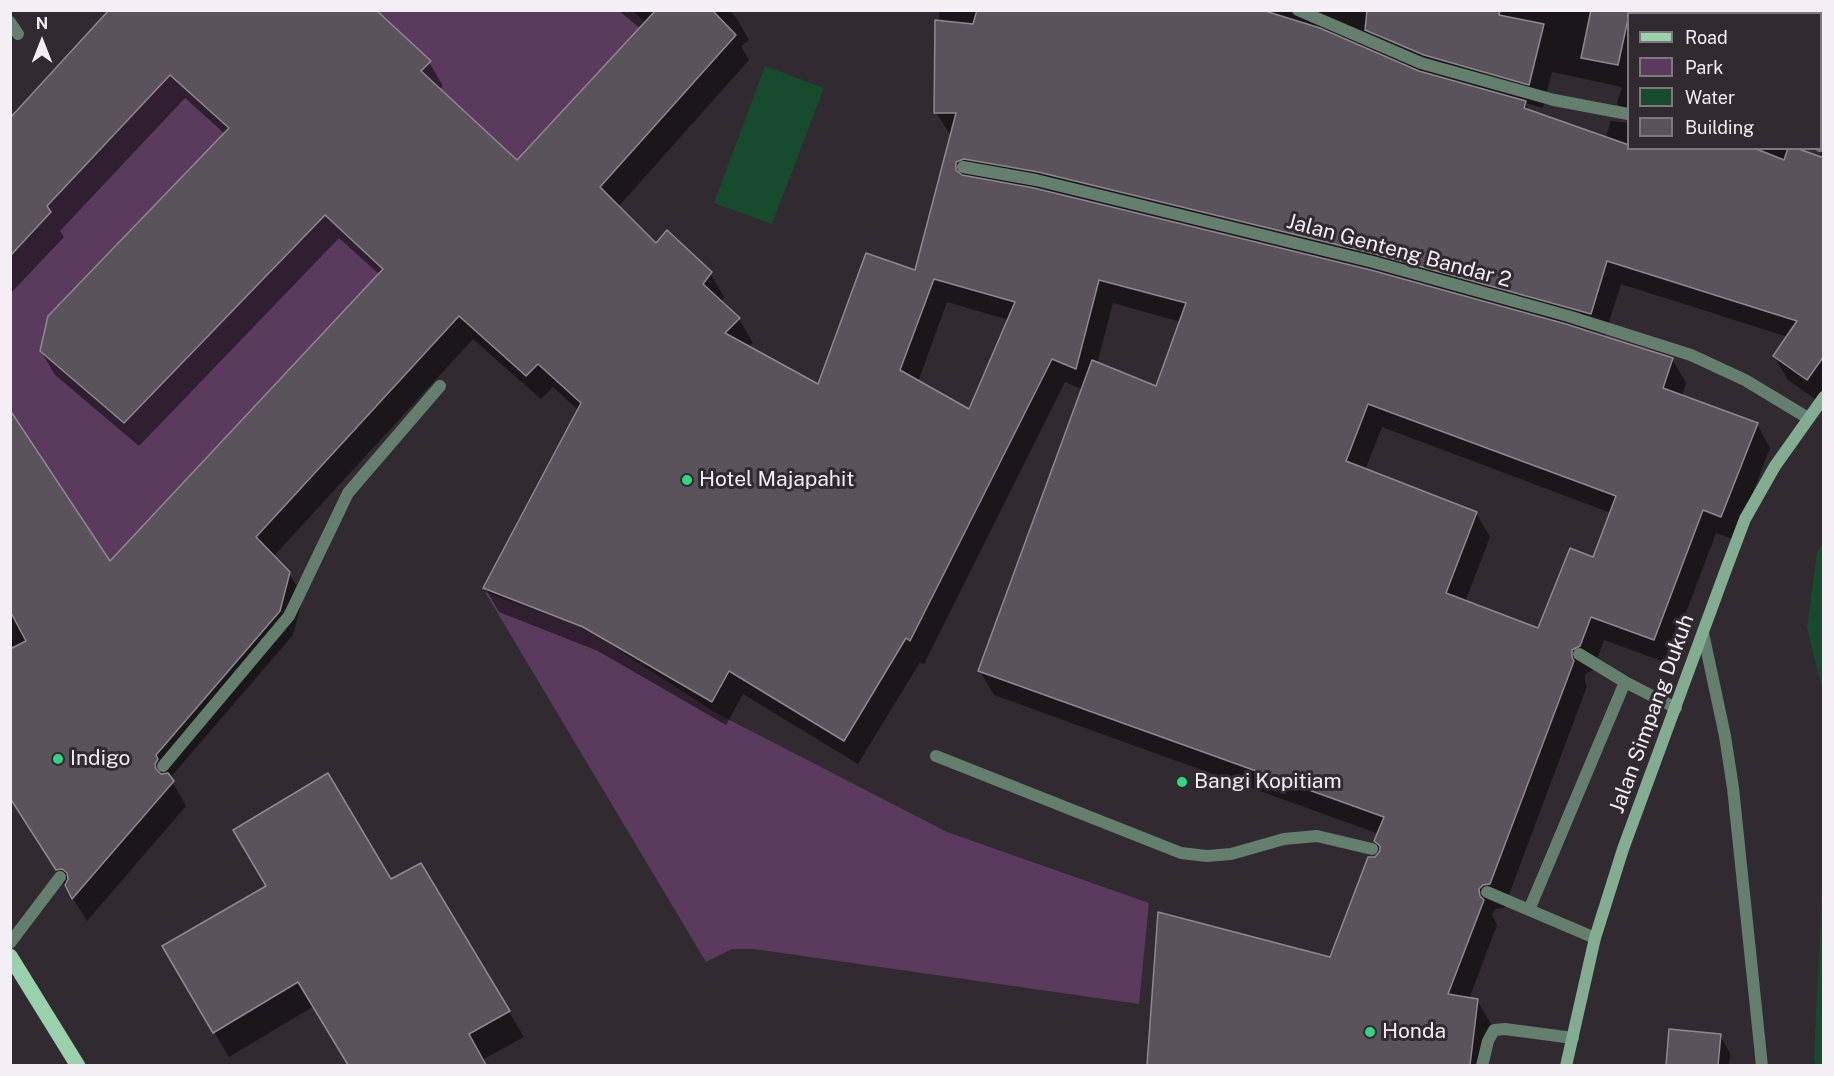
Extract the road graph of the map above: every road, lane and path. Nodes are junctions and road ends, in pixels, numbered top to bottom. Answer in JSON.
{"nodes":[{"id":1,"x":1298,"y":10,"type":"edge"},
{"id":2,"x":10,"y":21,"type":"edge"},
{"id":3,"x":18,"y":34,"type":"dead end"},
{"id":4,"x":1627,"y":114,"type":"edge"},
{"id":5,"x":963,"y":167,"type":"dead end"},
{"id":6,"x":440,"y":386,"type":"dead end"},
{"id":7,"x":1824,"y":397,"type":"edge"},
{"id":8,"x":1808,"y":418,"type":"junction"},
{"id":9,"x":1703,"y":633,"type":"junction"},
{"id":10,"x":1579,"y":654,"type":"dead end"},
{"id":11,"x":1625,"y":682,"type":"junction"},
{"id":12,"x":1676,"y":708,"type":"junction"},
{"id":13,"x":936,"y":756,"type":"dead end"},
{"id":14,"x":163,"y":766,"type":"dead end"},
{"id":15,"x":1372,"y":849,"type":"dead end"},
{"id":16,"x":60,"y":877,"type":"dead end"},
{"id":17,"x":1487,"y":892,"type":"dead end"},
{"id":18,"x":1528,"y":910,"type":"junction"},
{"id":19,"x":1595,"y":938,"type":"junction"},
{"id":20,"x":10,"y":943,"type":"edge"},
{"id":21,"x":10,"y":956,"type":"edge"},
{"id":22,"x":1573,"y":1038,"type":"junction"},
{"id":23,"x":61,"y":1041,"type":"junction"},
{"id":24,"x":63,"y":1065,"type":"edge"},
{"id":25,"x":78,"y":1065,"type":"edge"},
{"id":26,"x":1482,"y":1065,"type":"edge"},
{"id":27,"x":1566,"y":1065,"type":"edge"},
{"id":28,"x":1762,"y":1065,"type":"edge"}],
"edges":[{"from":1,"to":4,"type":"street"},
{"from":2,"to":3,"type":"street"},
{"from":5,"to":8,"type":"street","name":"Jalan Genteng Bandar 2"},
{"from":6,"to":14,"type":"street"},
{"from":7,"to":8,"type":"street","name":"Jalan Simpang Dukuh"},
{"from":8,"to":9,"type":"street","name":"Jalan Simpang Dukuh"},
{"from":9,"to":12,"type":"street","name":"Jalan Simpang Dukuh"},
{"from":9,"to":28,"type":"street"},
{"from":10,"to":11,"type":"street"},
{"from":11,"to":12,"type":"street"},
{"from":11,"to":18,"type":"street"},
{"from":12,"to":19,"type":"street","name":"Jalan Simpang Dukuh"},
{"from":13,"to":15,"type":"street"},
{"from":16,"to":20,"type":"street"},
{"from":17,"to":18,"type":"street"},
{"from":18,"to":19,"type":"street"},
{"from":19,"to":22,"type":"street","name":"Jalan Simpang Dukuh"},
{"from":21,"to":23,"type":"main road"},
{"from":22,"to":26,"type":"street"},
{"from":22,"to":27,"type":"street","name":"Jalan Simpang Dukuh"},
{"from":23,"to":24,"type":"main road"},
{"from":23,"to":25,"type":"main road"}]}
